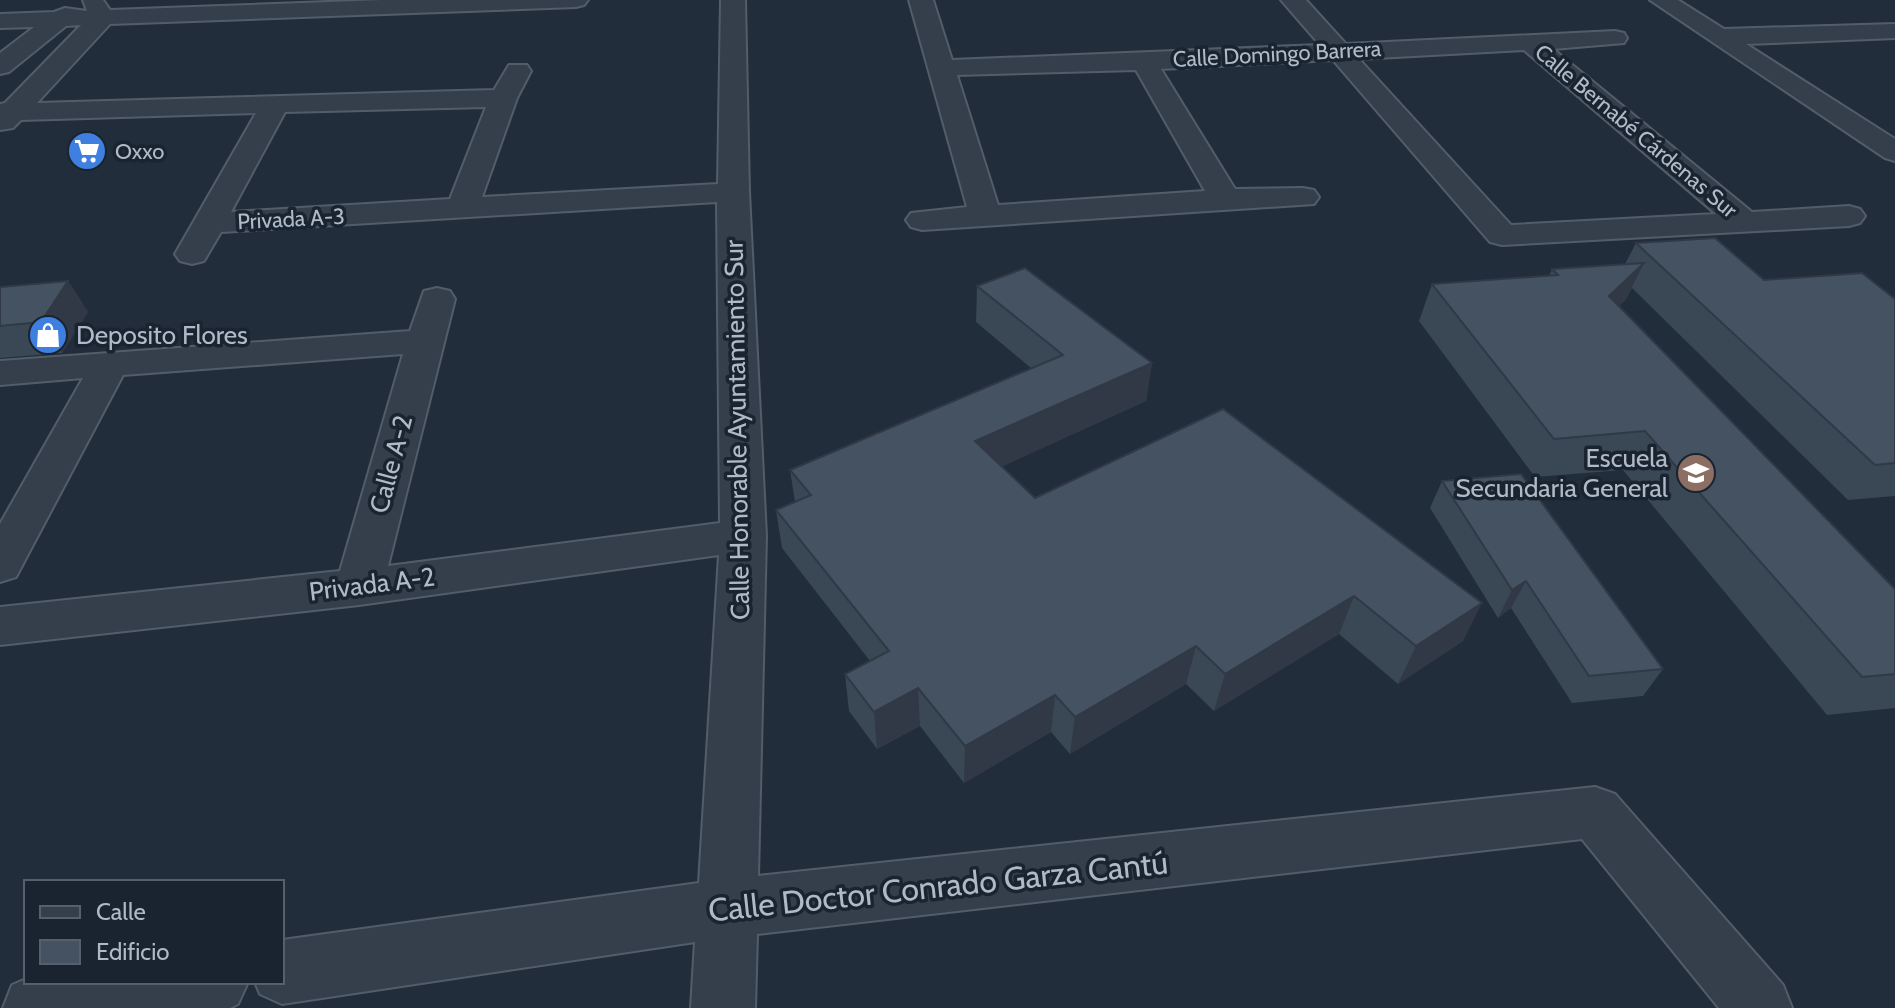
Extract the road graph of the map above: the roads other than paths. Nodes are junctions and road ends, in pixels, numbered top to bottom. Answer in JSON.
{"nodes":[{"id":1,"x":576,"y":0,"type":"edge"},
{"id":2,"x":733,"y":0,"type":"edge"},
{"id":3,"x":921,"y":0,"type":"edge"},
{"id":4,"x":1293,"y":0,"type":"edge"},
{"id":5,"x":1662,"y":0,"type":"edge"},
{"id":6,"x":62,"y":17,"type":"junction"},
{"id":7,"x":103,"y":17,"type":"junction"},
{"id":8,"x":0,"y":21,"type":"edge"},
{"id":9,"x":1895,"y":31,"type":"edge"},
{"id":10,"x":1720,"y":37,"type":"junction"},
{"id":11,"x":1615,"y":38,"type":"dead end"},
{"id":12,"x":1528,"y":41,"type":"junction"},
{"id":13,"x":1338,"y":51,"type":"junction"},
{"id":14,"x":1144,"y":62,"type":"junction"},
{"id":15,"x":0,"y":66,"type":"edge"},
{"id":16,"x":939,"y":68,"type":"junction"},
{"id":17,"x":518,"y":71,"type":"dead end"},
{"id":18,"x":503,"y":98,"type":"junction"},
{"id":19,"x":275,"y":105,"type":"junction"},
{"id":20,"x":5,"y":116,"type":"edge"},
{"id":21,"x":1895,"y":152,"type":"edge"},
{"id":22,"x":733,"y":192,"type":"junction"},
{"id":23,"x":1303,"y":197,"type":"dead end"},
{"id":24,"x":1225,"y":199,"type":"junction"},
{"id":25,"x":462,"y":209,"type":"junction"},
{"id":26,"x":985,"y":215,"type":"junction"},
{"id":27,"x":1849,"y":216,"type":"dead end"},
{"id":28,"x":922,"y":220,"type":"dead end"},
{"id":29,"x":1744,"y":221,"type":"junction"},
{"id":30,"x":208,"y":223,"type":"junction"},
{"id":31,"x":192,"y":254,"type":"dead end"},
{"id":32,"x":437,"y":299,"type":"dead end"},
{"id":33,"x":424,"y":341,"type":"junction"},
{"id":34,"x":109,"y":366,"type":"junction"},
{"id":35,"x":0,"y":373,"type":"edge"},
{"id":36,"x":743,"y":536,"type":"junction"},
{"id":37,"x":0,"y":565,"type":"edge"},
{"id":38,"x":359,"y":587,"type":"junction"},
{"id":39,"x":0,"y":626,"type":"edge"},
{"id":40,"x":727,"y":908,"type":"junction"},
{"id":41,"x":284,"y":972,"type":"edge"},
{"id":42,"x":202,"y":984,"type":"edge"},
{"id":43,"x":35,"y":1008,"type":"edge"},
{"id":44,"x":723,"y":1008,"type":"edge"},
{"id":45,"x":1760,"y":1008,"type":"edge"}],
"edges":[{"from":1,"to":7,"type":"street"},
{"from":2,"to":22,"type":"street","name":"Calle Honorable Ayuntamiento Sur"},
{"from":3,"to":16,"type":"street"},
{"from":4,"to":13,"type":"street"},
{"from":5,"to":10,"type":"street"},
{"from":6,"to":7,"type":"street"},
{"from":6,"to":8,"type":"street"},
{"from":6,"to":15,"type":"street"},
{"from":7,"to":20,"type":"street"},
{"from":9,"to":10,"type":"street"},
{"from":10,"to":21,"type":"street"},
{"from":11,"to":12,"type":"street","name":"Calle Domingo Barrera"},
{"from":12,"to":13,"type":"street","name":"Calle Domingo Barrera"},
{"from":12,"to":29,"type":"street","name":"Calle Bernabé Cárdenas Sur"},
{"from":13,"to":14,"type":"street","name":"Calle Domingo Barrera"},
{"from":13,"to":29,"type":"street"},
{"from":14,"to":16,"type":"street","name":"Calle Domingo Barrera"},
{"from":14,"to":24,"type":"street"},
{"from":16,"to":26,"type":"street"},
{"from":17,"to":18,"type":"street"},
{"from":18,"to":19,"type":"street"},
{"from":18,"to":25,"type":"street"},
{"from":19,"to":20,"type":"street"},
{"from":19,"to":30,"type":"street","name":"Privada A-3"},
{"from":22,"to":25,"type":"street","name":"Privada A-3"},
{"from":22,"to":36,"type":"street","name":"Calle Honorable Ayuntamiento Sur"},
{"from":23,"to":24,"type":"street"},
{"from":24,"to":26,"type":"street"},
{"from":25,"to":30,"type":"street","name":"Privada A-3"},
{"from":26,"to":28,"type":"street"},
{"from":27,"to":29,"type":"street"},
{"from":30,"to":31,"type":"street"},
{"from":32,"to":33,"type":"street","name":"Calle A-2"},
{"from":33,"to":34,"type":"street"},
{"from":33,"to":38,"type":"street","name":"Calle A-2"},
{"from":34,"to":35,"type":"street"},
{"from":34,"to":37,"type":"street"},
{"from":36,"to":38,"type":"street","name":"Privada A-2"},
{"from":36,"to":40,"type":"street","name":"Calle Honorable Ayuntamiento Sur"},
{"from":38,"to":39,"type":"street","name":"Privada A-2"},
{"from":40,"to":41,"type":"street","name":"Calle Doctor Conrado Garza Cantú"},
{"from":40,"to":44,"type":"street","name":"Calle Honorable Ayuntamiento Sur"},
{"from":40,"to":45,"type":"street","name":"Calle Doctor Conrado Garza Cantú"},
{"from":42,"to":43,"type":"street"}]}
